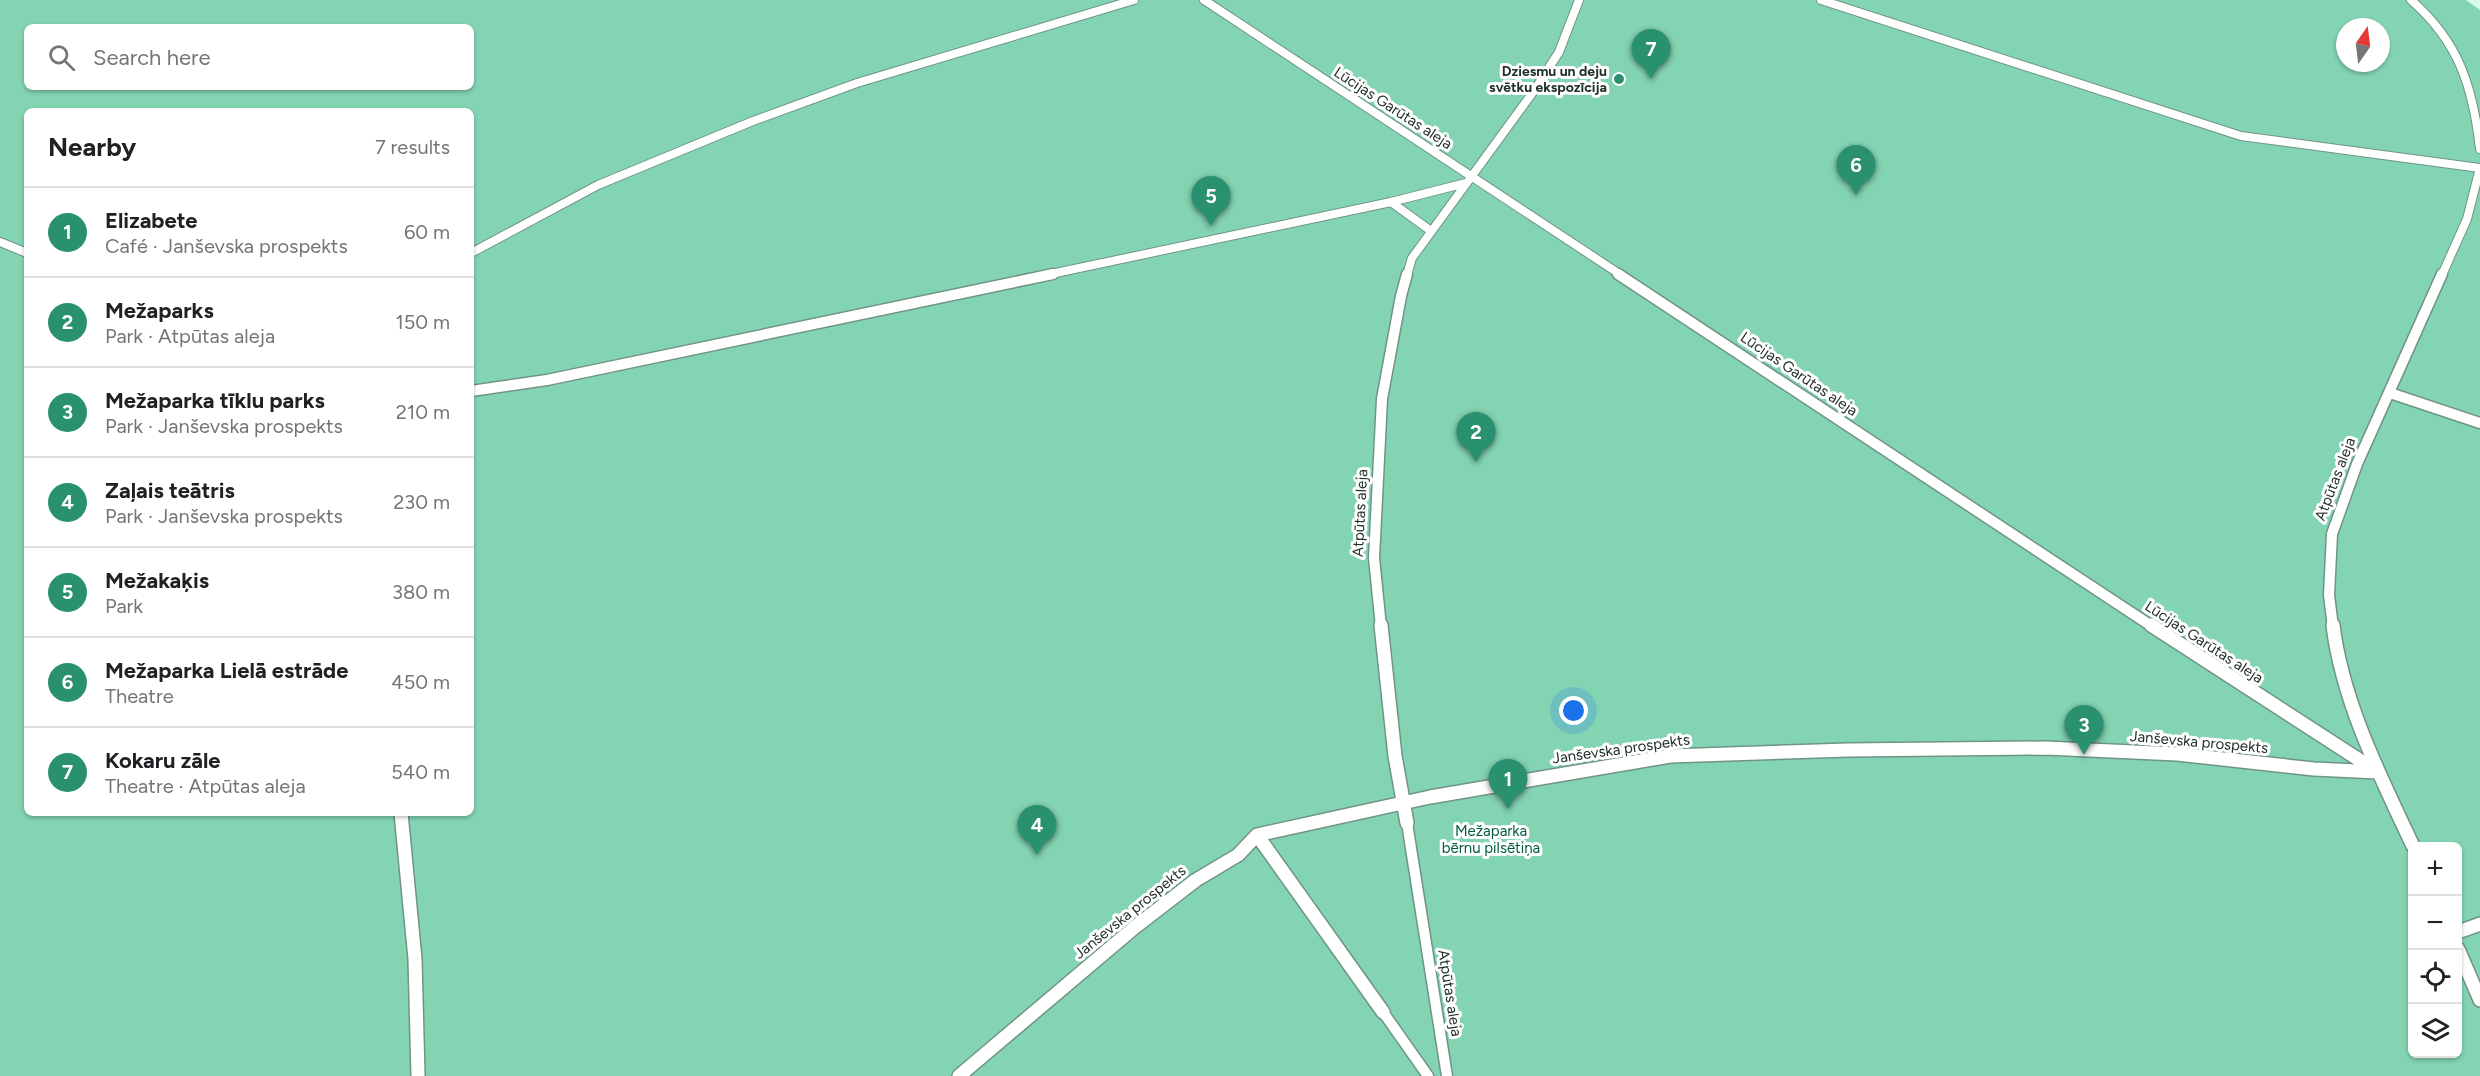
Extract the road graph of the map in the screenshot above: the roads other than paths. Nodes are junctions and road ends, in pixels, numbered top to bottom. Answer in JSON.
{"nodes":[{"id":1,"x":1134,"y":0,"type":"edge"},
{"id":2,"x":1204,"y":0,"type":"edge"},
{"id":3,"x":1579,"y":0,"type":"edge"},
{"id":4,"x":1821,"y":0,"type":"edge"},
{"id":5,"x":2411,"y":0,"type":"edge"},
{"id":6,"x":2480,"y":149,"type":"edge"},
{"id":7,"x":2480,"y":168,"type":"edge"},
{"id":8,"x":1469,"y":180,"type":"junction"},
{"id":9,"x":1391,"y":202,"type":"junction"},
{"id":10,"x":1431,"y":231,"type":"junction"},
{"id":11,"x":0,"y":242,"type":"edge"},
{"id":12,"x":474,"y":251,"type":"edge"},
{"id":13,"x":24,"y":252,"type":"edge"},
{"id":14,"x":474,"y":391,"type":"edge"},
{"id":15,"x":2390,"y":393,"type":"junction"},
{"id":16,"x":2480,"y":423,"type":"edge"},
{"id":17,"x":2379,"y":772,"type":"junction"},
{"id":18,"x":1404,"y":802,"type":"junction"},
{"id":19,"x":402,"y":816,"type":"edge"},
{"id":20,"x":1407,"y":823,"type":"joint"},
{"id":21,"x":1257,"y":835,"type":"junction"},
{"id":22,"x":2410,"y":842,"type":"edge"},
{"id":23,"x":2480,"y":924,"type":"edge"},
{"id":24,"x":2462,"y":930,"type":"edge"},
{"id":25,"x":2457,"y":950,"type":"edge"},
{"id":26,"x":2480,"y":1000,"type":"edge"},
{"id":27,"x":1383,"y":1012,"type":"joint"},
{"id":28,"x":418,"y":1076,"type":"edge"},
{"id":29,"x":959,"y":1076,"type":"edge"},
{"id":30,"x":1428,"y":1076,"type":"edge"},
{"id":31,"x":1447,"y":1076,"type":"edge"}],
"edges":[{"from":1,"to":12,"type":"street"},
{"from":2,"to":8,"type":"street","name":"Lūcijas Garūtas aleja"},
{"from":3,"to":8,"type":"street","name":"Atpūtas aleja"},
{"from":4,"to":7,"type":"street"},
{"from":5,"to":6,"type":"street"},
{"from":7,"to":15,"type":"street","name":"Atpūtas aleja"},
{"from":8,"to":9,"type":"street"},
{"from":8,"to":10,"type":"street","name":"Atpūtas aleja"},
{"from":8,"to":17,"type":"street","name":"Lūcijas Garūtas aleja"},
{"from":9,"to":10,"type":"street"},
{"from":9,"to":14,"type":"street"},
{"from":10,"to":18,"type":"street","name":"Atpūtas aleja"},
{"from":11,"to":13,"type":"street"},
{"from":15,"to":16,"type":"street"},
{"from":15,"to":17,"type":"street","name":"Atpūtas aleja"},
{"from":17,"to":18,"type":"street","name":"Janševska prospekts"},
{"from":17,"to":22,"type":"street","name":"Atpūtas aleja"},
{"from":18,"to":20,"type":"street","name":"Atpūtas aleja"},
{"from":18,"to":21,"type":"street","name":"Janševska prospekts"},
{"from":19,"to":28,"type":"street"},
{"from":20,"to":31,"type":"street","name":"Atpūtas aleja"},
{"from":21,"to":27,"type":"street"},
{"from":21,"to":29,"type":"street","name":"Janševska prospekts"},
{"from":23,"to":24,"type":"street"},
{"from":25,"to":26,"type":"street"},
{"from":27,"to":30,"type":"street"}]}
